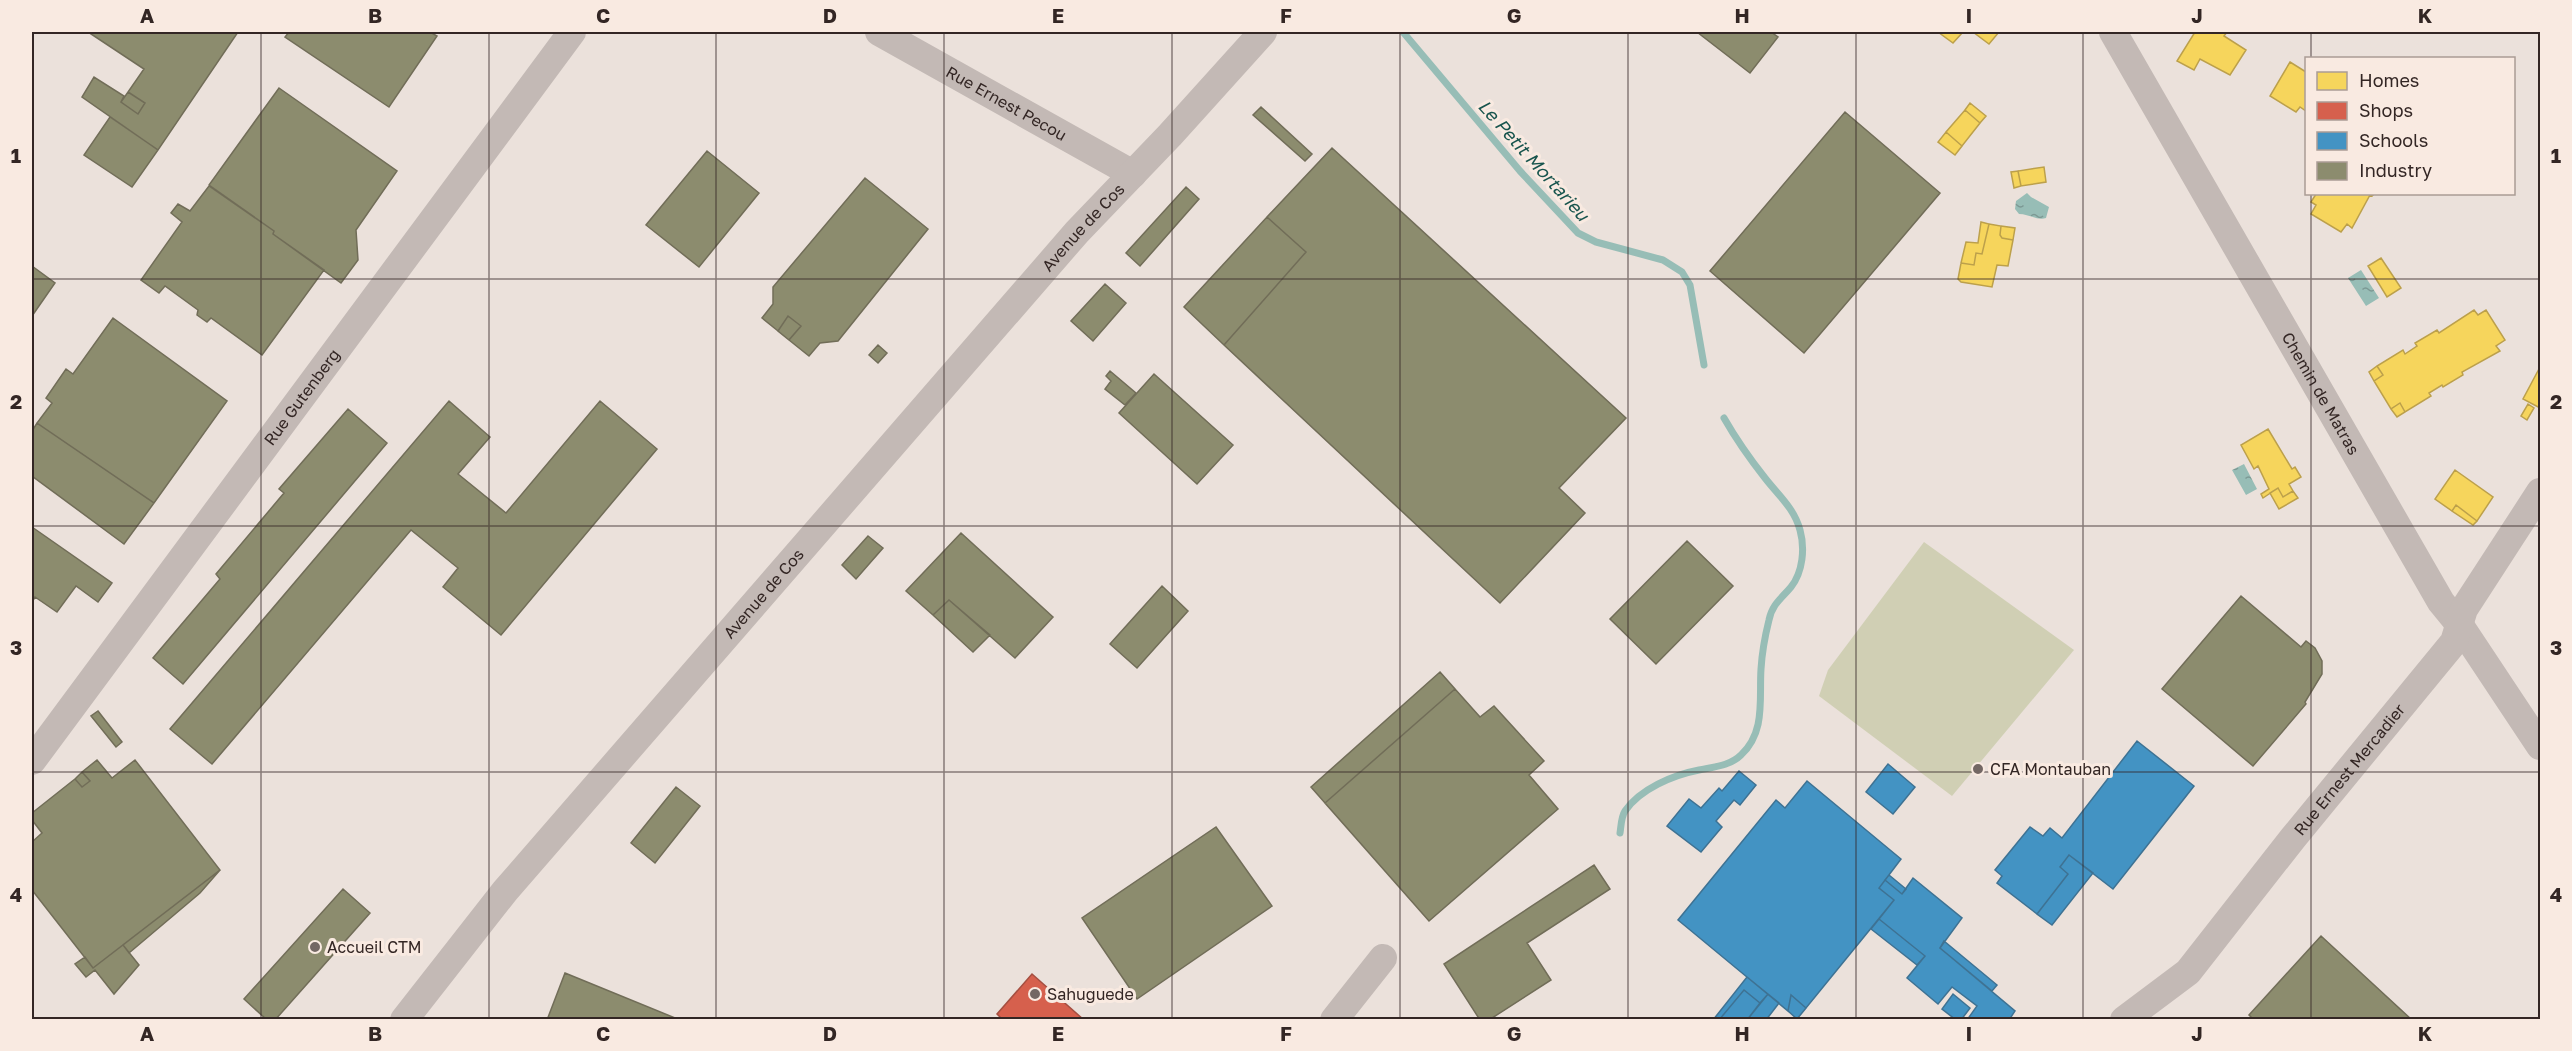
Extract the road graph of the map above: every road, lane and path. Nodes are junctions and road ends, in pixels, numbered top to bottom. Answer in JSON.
{"nodes":[{"id":1,"x":572,"y":32,"type":"edge"},
{"id":2,"x":879,"y":32,"type":"edge"},
{"id":3,"x":1263,"y":32,"type":"edge"},
{"id":4,"x":2113,"y":32,"type":"edge"},
{"id":5,"x":1133,"y":174,"type":"junction"},
{"id":6,"x":2541,"y":492,"type":"edge"},
{"id":7,"x":2459,"y":624,"type":"junction"},
{"id":8,"x":2541,"y":746,"type":"edge"},
{"id":9,"x":32,"y":761,"type":"edge"},
{"id":10,"x":1383,"y":958,"type":"dead end"},
{"id":11,"x":404,"y":1020,"type":"edge"},
{"id":12,"x":1334,"y":1020,"type":"edge"},
{"id":13,"x":2124,"y":1020,"type":"edge"}],
"edges":[{"from":1,"to":9,"type":"street","name":"Rue Gutenberg"},
{"from":2,"to":5,"type":"street","name":"Rue Ernest Pecou"},
{"from":3,"to":5,"type":"street","name":"Avenue de Cos"},
{"from":4,"to":7,"type":"street","name":"Chemin de Matras"},
{"from":5,"to":11,"type":"street","name":"Avenue de Cos"},
{"from":6,"to":7,"type":"street","name":"Rue Ernest Mercadier"},
{"from":7,"to":8,"type":"street","name":"Chemin de Matras"},
{"from":7,"to":13,"type":"street","name":"Rue Ernest Mercadier"},
{"from":10,"to":12,"type":"street"}]}
